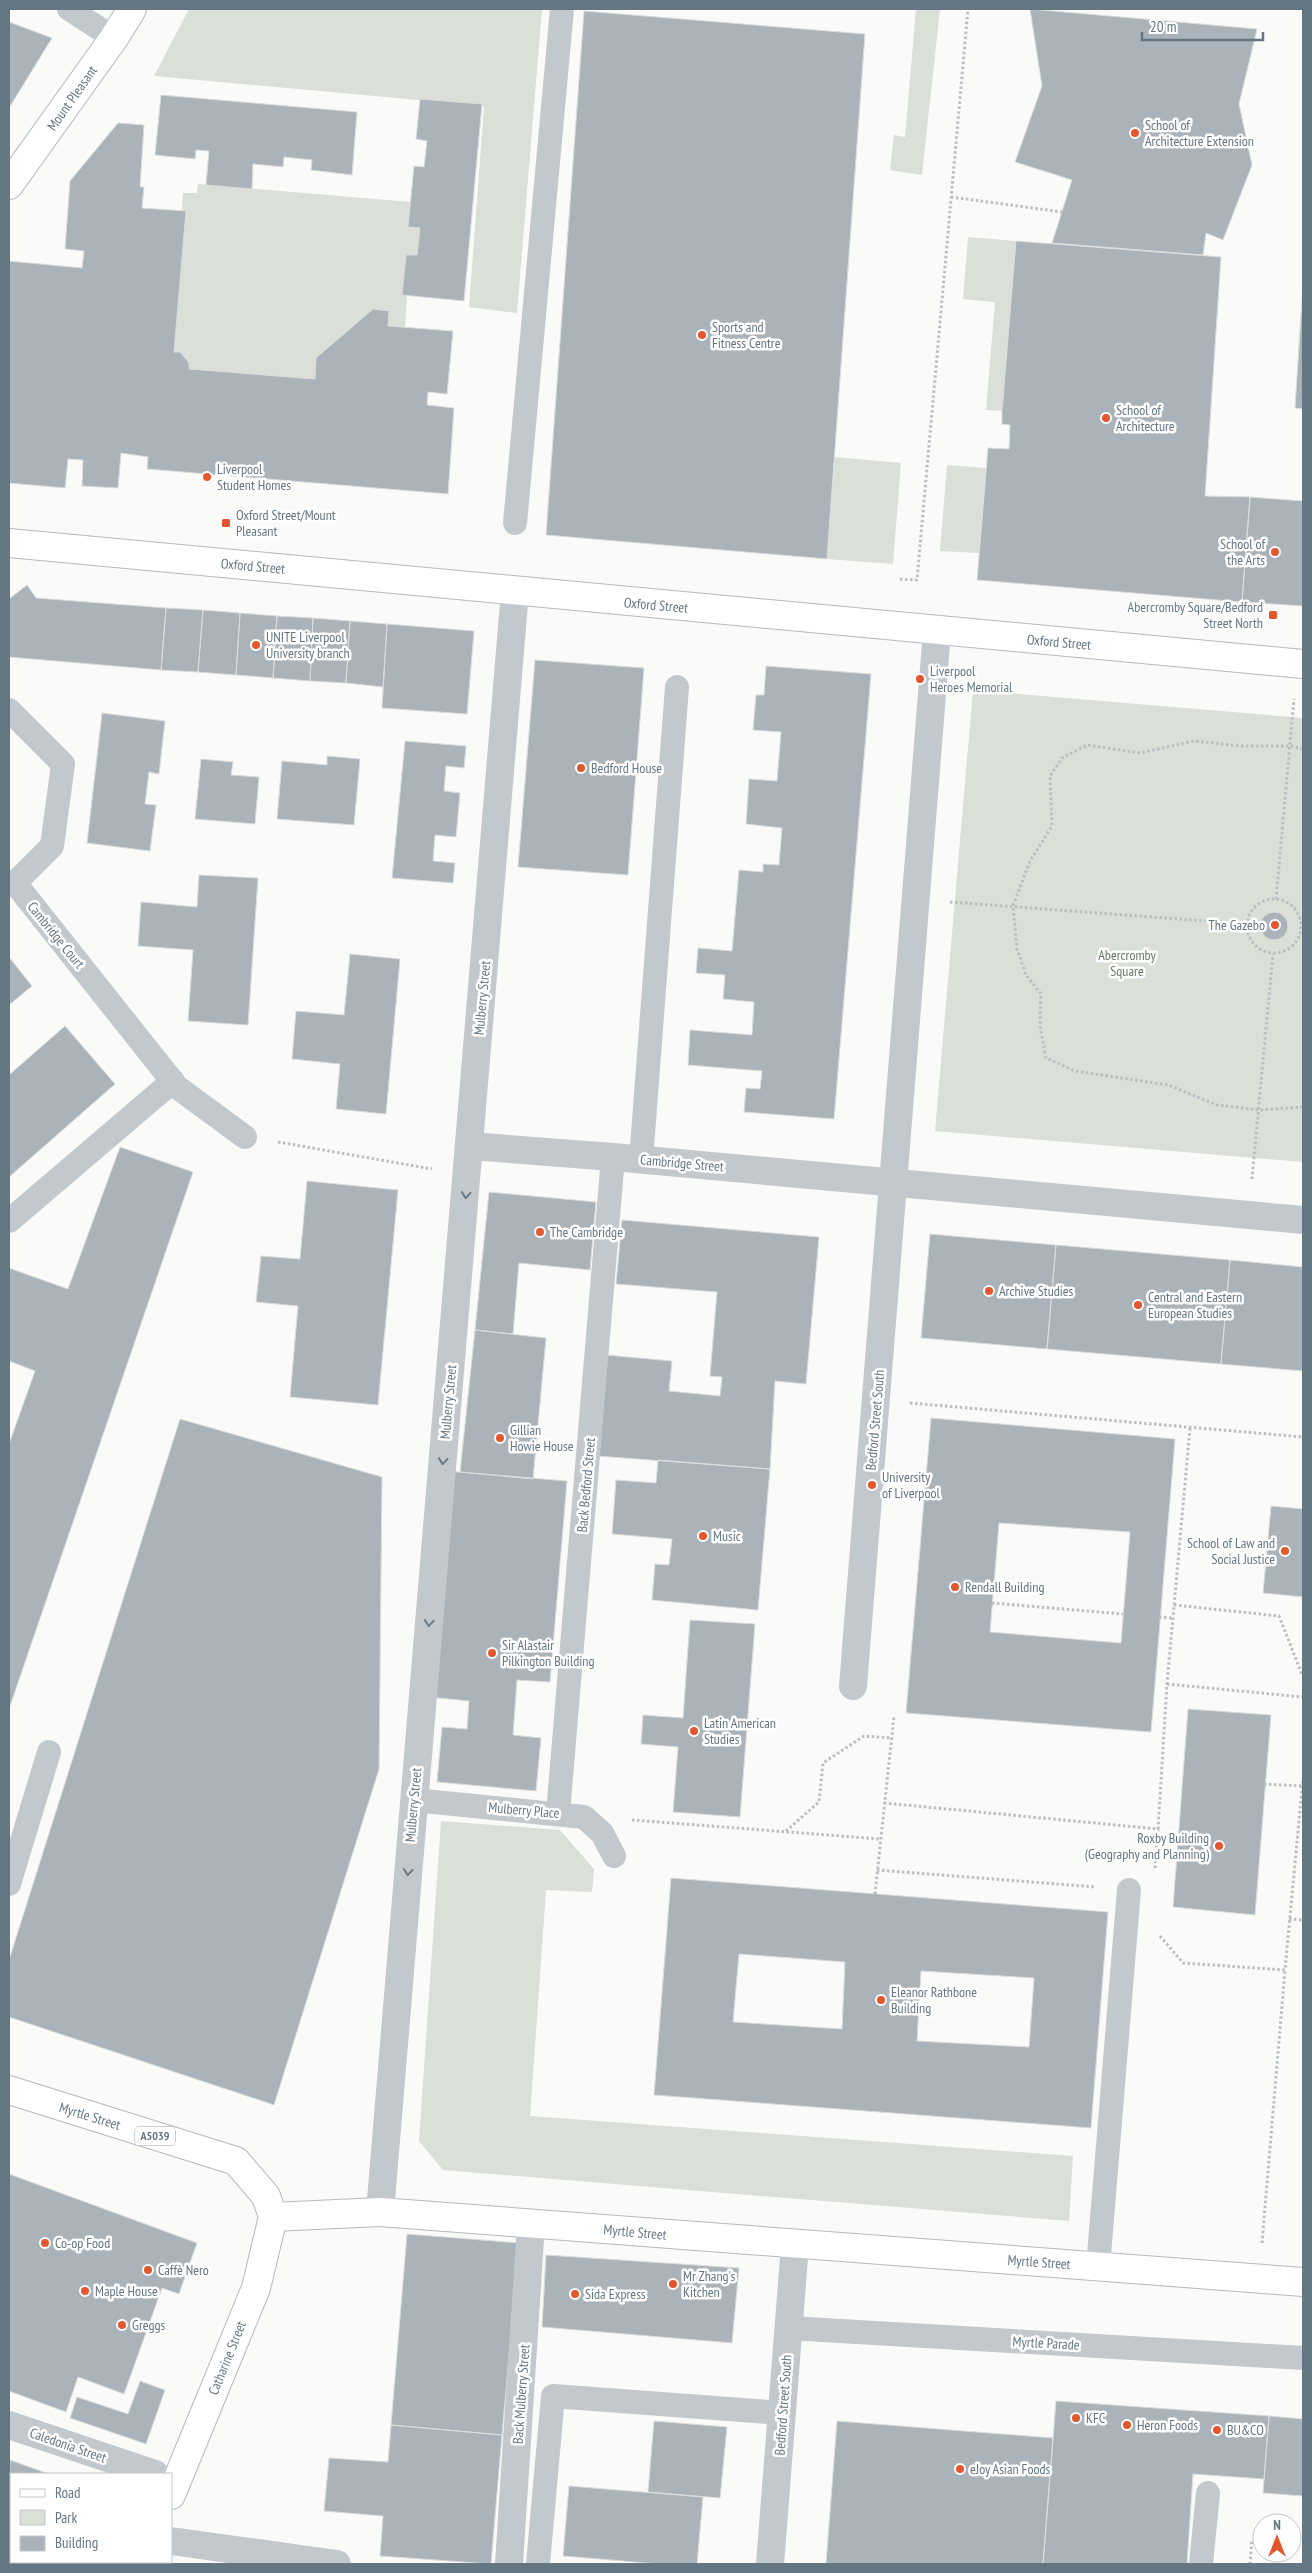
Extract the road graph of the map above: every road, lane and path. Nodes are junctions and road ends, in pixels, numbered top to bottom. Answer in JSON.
{"nodes":[{"id":1,"x":69,"y":9,"type":"edge"},
{"id":2,"x":132,"y":9,"type":"edge"},
{"id":3,"x":562,"y":9,"type":"edge"},
{"id":4,"x":968,"y":9,"type":"edge"},
{"id":5,"x":114,"y":38,"type":"junction"},
{"id":6,"x":9,"y":185,"type":"edge"},
{"id":7,"x":951,"y":198,"type":"junction"},
{"id":8,"x":1062,"y":212,"type":"dead end"},
{"id":9,"x":515,"y":523,"type":"dead end"},
{"id":10,"x":9,"y":543,"type":"edge"},
{"id":11,"x":900,"y":579,"type":"dead end"},
{"id":12,"x":514,"y":592,"type":"junction"},
{"id":13,"x":937,"y":631,"type":"junction"},
{"id":14,"x":1300,"y":664,"type":"edge"},
{"id":15,"x":677,"y":687,"type":"dead end"},
{"id":16,"x":9,"y":710,"type":"edge"},
{"id":17,"x":1291,"y":746,"type":"junction"},
{"id":18,"x":1303,"y":749,"type":"edge"},
{"id":19,"x":1276,"y":899,"type":"junction"},
{"id":20,"x":914,"y":900,"type":"junction"},
{"id":21,"x":1013,"y":906,"type":"junction"},
{"id":22,"x":1246,"y":924,"type":"junction"},
{"id":23,"x":1273,"y":954,"type":"junction"},
{"id":24,"x":173,"y":1081,"type":"junction"},
{"id":25,"x":1303,"y":1107,"type":"edge"},
{"id":26,"x":1259,"y":1110,"type":"junction"},
{"id":27,"x":245,"y":1137,"type":"joint"},
{"id":28,"x":613,"y":1157,"type":"junction"},
{"id":29,"x":469,"y":1158,"type":"junction"},
{"id":30,"x":641,"y":1160,"type":"junction"},
{"id":31,"x":894,"y":1182,"type":"junction"},
{"id":32,"x":1250,"y":1215,"type":"junction"},
{"id":33,"x":1303,"y":1220,"type":"edge"},
{"id":34,"x":9,"y":1221,"type":"edge"},
{"id":35,"x":876,"y":1400,"type":"junction"},
{"id":36,"x":1190,"y":1428,"type":"junction"},
{"id":37,"x":1303,"y":1437,"type":"edge"},
{"id":38,"x":992,"y":1604,"type":"dead end"},
{"id":39,"x":1174,"y":1605,"type":"junction"},
{"id":40,"x":1123,"y":1614,"type":"dead end"},
{"id":41,"x":1159,"y":1617,"type":"dead end"},
{"id":42,"x":1173,"y":1618,"type":"junction"},
{"id":43,"x":1303,"y":1677,"type":"edge"},
{"id":44,"x":1167,"y":1684,"type":"junction"},
{"id":45,"x":853,"y":1686,"type":"dead end"},
{"id":46,"x":1303,"y":1696,"type":"edge"},
{"id":47,"x":894,"y":1716,"type":"dead end"},
{"id":48,"x":891,"y":1738,"type":"junction"},
{"id":49,"x":49,"y":1752,"type":"dead end"},
{"id":50,"x":1303,"y":1778,"type":"edge"},
{"id":51,"x":1264,"y":1784,"type":"dead end"},
{"id":52,"x":1302,"y":1786,"type":"edge"},
{"id":53,"x":414,"y":1800,"type":"junction"},
{"id":54,"x":884,"y":1802,"type":"junction"},
{"id":55,"x":1302,"y":1809,"type":"edge"},
{"id":56,"x":558,"y":1813,"type":"junction"},
{"id":57,"x":584,"y":1817,"type":"junction"},
{"id":58,"x":1158,"y":1829,"type":"junction"},
{"id":59,"x":785,"y":1832,"type":"junction"},
{"id":60,"x":880,"y":1839,"type":"junction"},
{"id":61,"x":614,"y":1856,"type":"dead end"},
{"id":62,"x":877,"y":1870,"type":"junction"},
{"id":63,"x":9,"y":1884,"type":"edge"},
{"id":64,"x":1129,"y":1890,"type":"junction"},
{"id":65,"x":875,"y":1894,"type":"dead end"},
{"id":66,"x":1290,"y":1919,"type":"junction"},
{"id":67,"x":1303,"y":1920,"type":"edge"},
{"id":68,"x":1158,"y":1934,"type":"dead end"},
{"id":69,"x":1285,"y":1970,"type":"junction"},
{"id":70,"x":9,"y":2090,"type":"edge"},
{"id":71,"x":380,"y":2212,"type":"junction"},
{"id":72,"x":273,"y":2218,"type":"junction"},
{"id":73,"x":532,"y":2224,"type":"junction"},
{"id":74,"x":795,"y":2245,"type":"junction"},
{"id":75,"x":1098,"y":2267,"type":"junction"},
{"id":76,"x":1259,"y":2279,"type":"junction"},
{"id":77,"x":1303,"y":2282,"type":"edge"},
{"id":78,"x":789,"y":2328,"type":"junction"},
{"id":79,"x":1303,"y":2358,"type":"edge"},
{"id":80,"x":783,"y":2413,"type":"junction"},
{"id":81,"x":9,"y":2425,"type":"edge"},
{"id":82,"x":141,"y":2473,"type":"edge"},
{"id":83,"x":172,"y":2474,"type":"edge"},
{"id":84,"x":1208,"y":2493,"type":"dead end"},
{"id":85,"x":1252,"y":2539,"type":"dead end"},
{"id":86,"x":172,"y":2541,"type":"edge"},
{"id":87,"x":337,"y":2564,"type":"edge"},
{"id":88,"x":509,"y":2564,"type":"edge"},
{"id":89,"x":538,"y":2564,"type":"edge"},
{"id":90,"x":770,"y":2564,"type":"edge"},
{"id":91,"x":1201,"y":2564,"type":"edge"},
{"id":92,"x":1250,"y":2564,"type":"edge"}],
"edges":[{"from":1,"to":5,"type":"lane"},
{"from":2,"to":5,"type":"street","name":"Mount Pleasant"},
{"from":3,"to":9,"type":"lane"},
{"from":4,"to":7,"type":"path"},
{"from":5,"to":6,"type":"street","name":"Mount Pleasant"},
{"from":7,"to":8,"type":"path"},
{"from":7,"to":11,"type":"path"},
{"from":10,"to":12,"type":"street","name":"Oxford Street"},
{"from":12,"to":13,"type":"street","name":"Oxford Street"},
{"from":12,"to":29,"type":"street","name":"Mulberry Street"},
{"from":13,"to":14,"type":"street","name":"Oxford Street"},
{"from":13,"to":20,"type":"street"},
{"from":14,"to":17,"type":"path"},
{"from":15,"to":30,"type":"lane"},
{"from":16,"to":24,"type":"lane","name":"Cambridge Court"},
{"from":17,"to":18,"type":"path"},
{"from":17,"to":19,"type":"path"},
{"from":17,"to":21,"type":"path"},
{"from":19,"to":22,"type":"path"},
{"from":19,"to":23,"type":"path"},
{"from":20,"to":21,"type":"path"},
{"from":20,"to":31,"type":"street"},
{"from":21,"to":22,"type":"path"},
{"from":21,"to":26,"type":"path"},
{"from":22,"to":23,"type":"path"},
{"from":23,"to":26,"type":"path"},
{"from":24,"to":27,"type":"lane","name":"Cambridge Court"},
{"from":24,"to":34,"type":"lane"},
{"from":25,"to":26,"type":"path"},
{"from":26,"to":32,"type":"path"},
{"from":27,"to":29,"type":"path"},
{"from":28,"to":29,"type":"street","name":"Cambridge Street"},
{"from":28,"to":30,"type":"street","name":"Cambridge Street"},
{"from":28,"to":56,"type":"lane","name":"Back Bedford Street"},
{"from":29,"to":53,"type":"street","name":"Mulberry Street","one_way":true},
{"from":30,"to":31,"type":"street","name":"Cambridge Street"},
{"from":31,"to":32,"type":"street"},
{"from":31,"to":35,"type":"street","name":"Bedford Street South"},
{"from":32,"to":33,"type":"street"},
{"from":35,"to":36,"type":"path"},
{"from":35,"to":45,"type":"street","name":"Bedford Street South"},
{"from":36,"to":37,"type":"path"},
{"from":36,"to":39,"type":"path"},
{"from":38,"to":40,"type":"path"},
{"from":39,"to":42,"type":"path"},
{"from":39,"to":43,"type":"path"},
{"from":41,"to":42,"type":"path"},
{"from":42,"to":44,"type":"path"},
{"from":44,"to":46,"type":"path"},
{"from":44,"to":58,"type":"path"},
{"from":47,"to":48,"type":"path"},
{"from":48,"to":54,"type":"path"},
{"from":48,"to":59,"type":"path"},
{"from":49,"to":63,"type":"lane"},
{"from":50,"to":52,"type":"path"},
{"from":51,"to":52,"type":"path"},
{"from":52,"to":55,"type":"path"},
{"from":53,"to":56,"type":"lane","name":"Mulberry Place"},
{"from":53,"to":71,"type":"street","name":"Mulberry Street","one_way":true},
{"from":54,"to":58,"type":"path"},
{"from":54,"to":60,"type":"path"},
{"from":55,"to":66,"type":"path"},
{"from":56,"to":57,"type":"lane","name":"Mulberry Place"},
{"from":57,"to":59,"type":"path"},
{"from":57,"to":61,"type":"lane"},
{"from":58,"to":64,"type":"path"},
{"from":59,"to":60,"type":"path"},
{"from":60,"to":62,"type":"path"},
{"from":62,"to":64,"type":"path"},
{"from":62,"to":65,"type":"path"},
{"from":64,"to":75,"type":"lane"},
{"from":66,"to":67,"type":"path"},
{"from":66,"to":69,"type":"path"},
{"from":68,"to":69,"type":"path"},
{"from":69,"to":76,"type":"path"},
{"from":70,"to":72,"type":"street","name":"Myrtle Street","number":"A5039"},
{"from":71,"to":72,"type":"street","name":"Myrtle Street"},
{"from":71,"to":73,"type":"street","name":"Myrtle Street"},
{"from":72,"to":83,"type":"street","name":"Catharine Street"},
{"from":73,"to":74,"type":"street","name":"Myrtle Street"},
{"from":73,"to":88,"type":"street","name":"Back Mulberry Street"},
{"from":74,"to":75,"type":"street","name":"Myrtle Street"},
{"from":74,"to":78,"type":"street","name":"Bedford Street South"},
{"from":75,"to":76,"type":"street","name":"Myrtle Street"},
{"from":76,"to":77,"type":"street","name":"Myrtle Street"},
{"from":78,"to":79,"type":"lane","name":"Myrtle Parade"},
{"from":78,"to":80,"type":"street","name":"Bedford Street South"},
{"from":80,"to":89,"type":"lane"},
{"from":80,"to":90,"type":"street","name":"Bedford Street South"},
{"from":81,"to":82,"type":"street","name":"Caledonia Street"},
{"from":84,"to":91,"type":"lane"},
{"from":85,"to":92,"type":"path"},
{"from":86,"to":87,"type":"street"}]}
